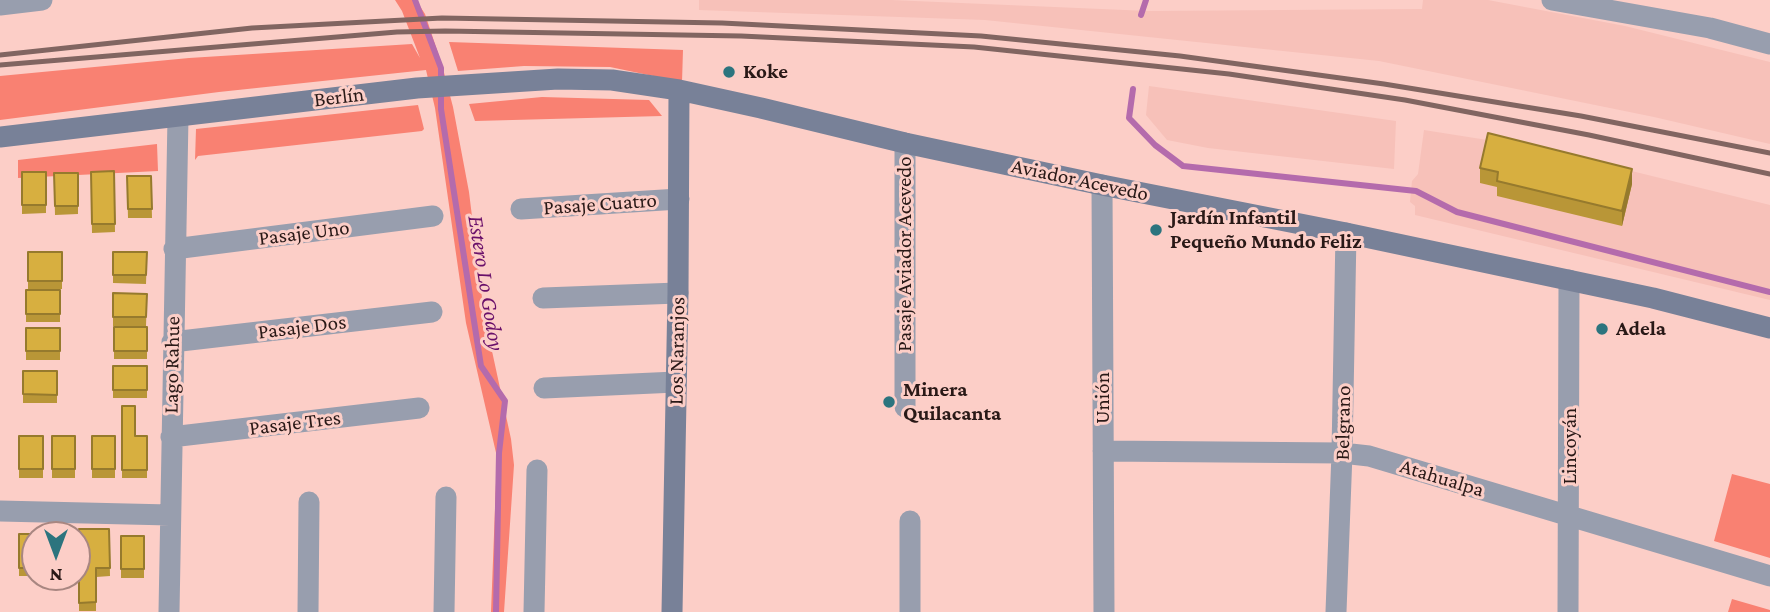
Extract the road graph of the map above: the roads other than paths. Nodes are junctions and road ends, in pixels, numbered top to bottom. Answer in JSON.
{"nodes":[{"id":1,"x":41,"y":0,"type":"edge"},
{"id":2,"x":1552,"y":0,"type":"edge"},
{"id":3,"x":0,"y":5,"type":"edge"},
{"id":4,"x":1620,"y":6,"type":"edge"},
{"id":5,"x":1770,"y":44,"type":"edge"},
{"id":6,"x":679,"y":90,"type":"junction"},
{"id":7,"x":178,"y":117,"type":"junction"},
{"id":8,"x":0,"y":137,"type":"edge"},
{"id":9,"x":905,"y":143,"type":"junction"},
{"id":10,"x":1102,"y":185,"type":"junction"},
{"id":11,"x":679,"y":198,"type":"junction"},
{"id":12,"x":521,"y":209,"type":"dead end"},
{"id":13,"x":433,"y":216,"type":"dead end"},
{"id":14,"x":1346,"y":233,"type":"junction"},
{"id":15,"x":174,"y":249,"type":"junction"},
{"id":16,"x":1569,"y":280,"type":"junction"},
{"id":17,"x":678,"y":293,"type":"junction"},
{"id":18,"x":543,"y":298,"type":"dead end"},
{"id":19,"x":432,"y":312,"type":"dead end"},
{"id":20,"x":1770,"y":328,"type":"edge"},
{"id":21,"x":172,"y":342,"type":"junction"},
{"id":22,"x":676,"y":382,"type":"junction"},
{"id":23,"x":544,"y":388,"type":"dead end"},
{"id":24,"x":905,"y":407,"type":"dead end"},
{"id":25,"x":419,"y":408,"type":"dead end"},
{"id":26,"x":171,"y":437,"type":"junction"},
{"id":27,"x":1103,"y":451,"type":"junction"},
{"id":28,"x":1342,"y":453,"type":"junction"},
{"id":29,"x":537,"y":470,"type":"dead end"},
{"id":30,"x":446,"y":497,"type":"dead end"},
{"id":31,"x":309,"y":502,"type":"dead end"},
{"id":32,"x":0,"y":511,"type":"edge"},
{"id":33,"x":170,"y":515,"type":"junction"},
{"id":34,"x":1570,"y":516,"type":"junction"},
{"id":35,"x":910,"y":521,"type":"dead end"},
{"id":36,"x":1770,"y":576,"type":"edge"},
{"id":37,"x":169,"y":612,"type":"edge"},
{"id":38,"x":308,"y":612,"type":"edge"},
{"id":39,"x":444,"y":612,"type":"edge"},
{"id":40,"x":534,"y":612,"type":"edge"},
{"id":41,"x":672,"y":612,"type":"edge"},
{"id":42,"x":910,"y":612,"type":"edge"},
{"id":43,"x":1104,"y":612,"type":"edge"},
{"id":44,"x":1336,"y":612,"type":"edge"},
{"id":45,"x":1569,"y":612,"type":"edge"}],
"edges":[{"from":1,"to":3,"type":"street"},
{"from":2,"to":4,"type":"street"},
{"from":4,"to":5,"type":"street"},
{"from":6,"to":7,"type":"main road","name":"Berlín"},
{"from":6,"to":9,"type":"main road","name":"Aviador Acevedo"},
{"from":6,"to":11,"type":"main road","name":"Los Naranjos"},
{"from":7,"to":8,"type":"main road","name":"Berlín"},
{"from":7,"to":15,"type":"street","name":"Lago Rahue"},
{"from":9,"to":10,"type":"main road","name":"Aviador Acevedo"},
{"from":9,"to":24,"type":"street","name":"Pasaje Aviador Acevedo"},
{"from":10,"to":14,"type":"main road","name":"Aviador Acevedo"},
{"from":10,"to":27,"type":"street","name":"Unión"},
{"from":11,"to":12,"type":"street","name":"Pasaje Cuatro"},
{"from":11,"to":17,"type":"main road","name":"Los Naranjos"},
{"from":13,"to":15,"type":"street","name":"Pasaje Uno"},
{"from":14,"to":16,"type":"main road","name":"Aviador Acevedo"},
{"from":14,"to":28,"type":"street","name":"Belgrano"},
{"from":15,"to":21,"type":"street","name":"Lago Rahue"},
{"from":16,"to":20,"type":"main road","name":"Aviador Acevedo"},
{"from":16,"to":34,"type":"street","name":"Lincoyán"},
{"from":17,"to":18,"type":"street"},
{"from":17,"to":22,"type":"main road","name":"Los Naranjos"},
{"from":19,"to":21,"type":"street","name":"Pasaje Dos"},
{"from":21,"to":26,"type":"street","name":"Lago Rahue"},
{"from":22,"to":23,"type":"street"},
{"from":22,"to":41,"type":"main road","name":"Los Naranjos"},
{"from":25,"to":26,"type":"street","name":"Pasaje Tres"},
{"from":26,"to":33,"type":"street","name":"Lago Rahue"},
{"from":27,"to":28,"type":"street","name":"Atahualpa"},
{"from":27,"to":43,"type":"street","name":"Unión"},
{"from":28,"to":34,"type":"street","name":"Atahualpa"},
{"from":28,"to":44,"type":"street","name":"Belgrano"},
{"from":29,"to":40,"type":"street"},
{"from":30,"to":39,"type":"street"},
{"from":31,"to":38,"type":"street"},
{"from":32,"to":33,"type":"street"},
{"from":33,"to":37,"type":"street","name":"Lago Rahue"},
{"from":34,"to":36,"type":"street","name":"Atahualpa"},
{"from":34,"to":45,"type":"street","name":"Lincoyán"},
{"from":35,"to":42,"type":"street"}]}
